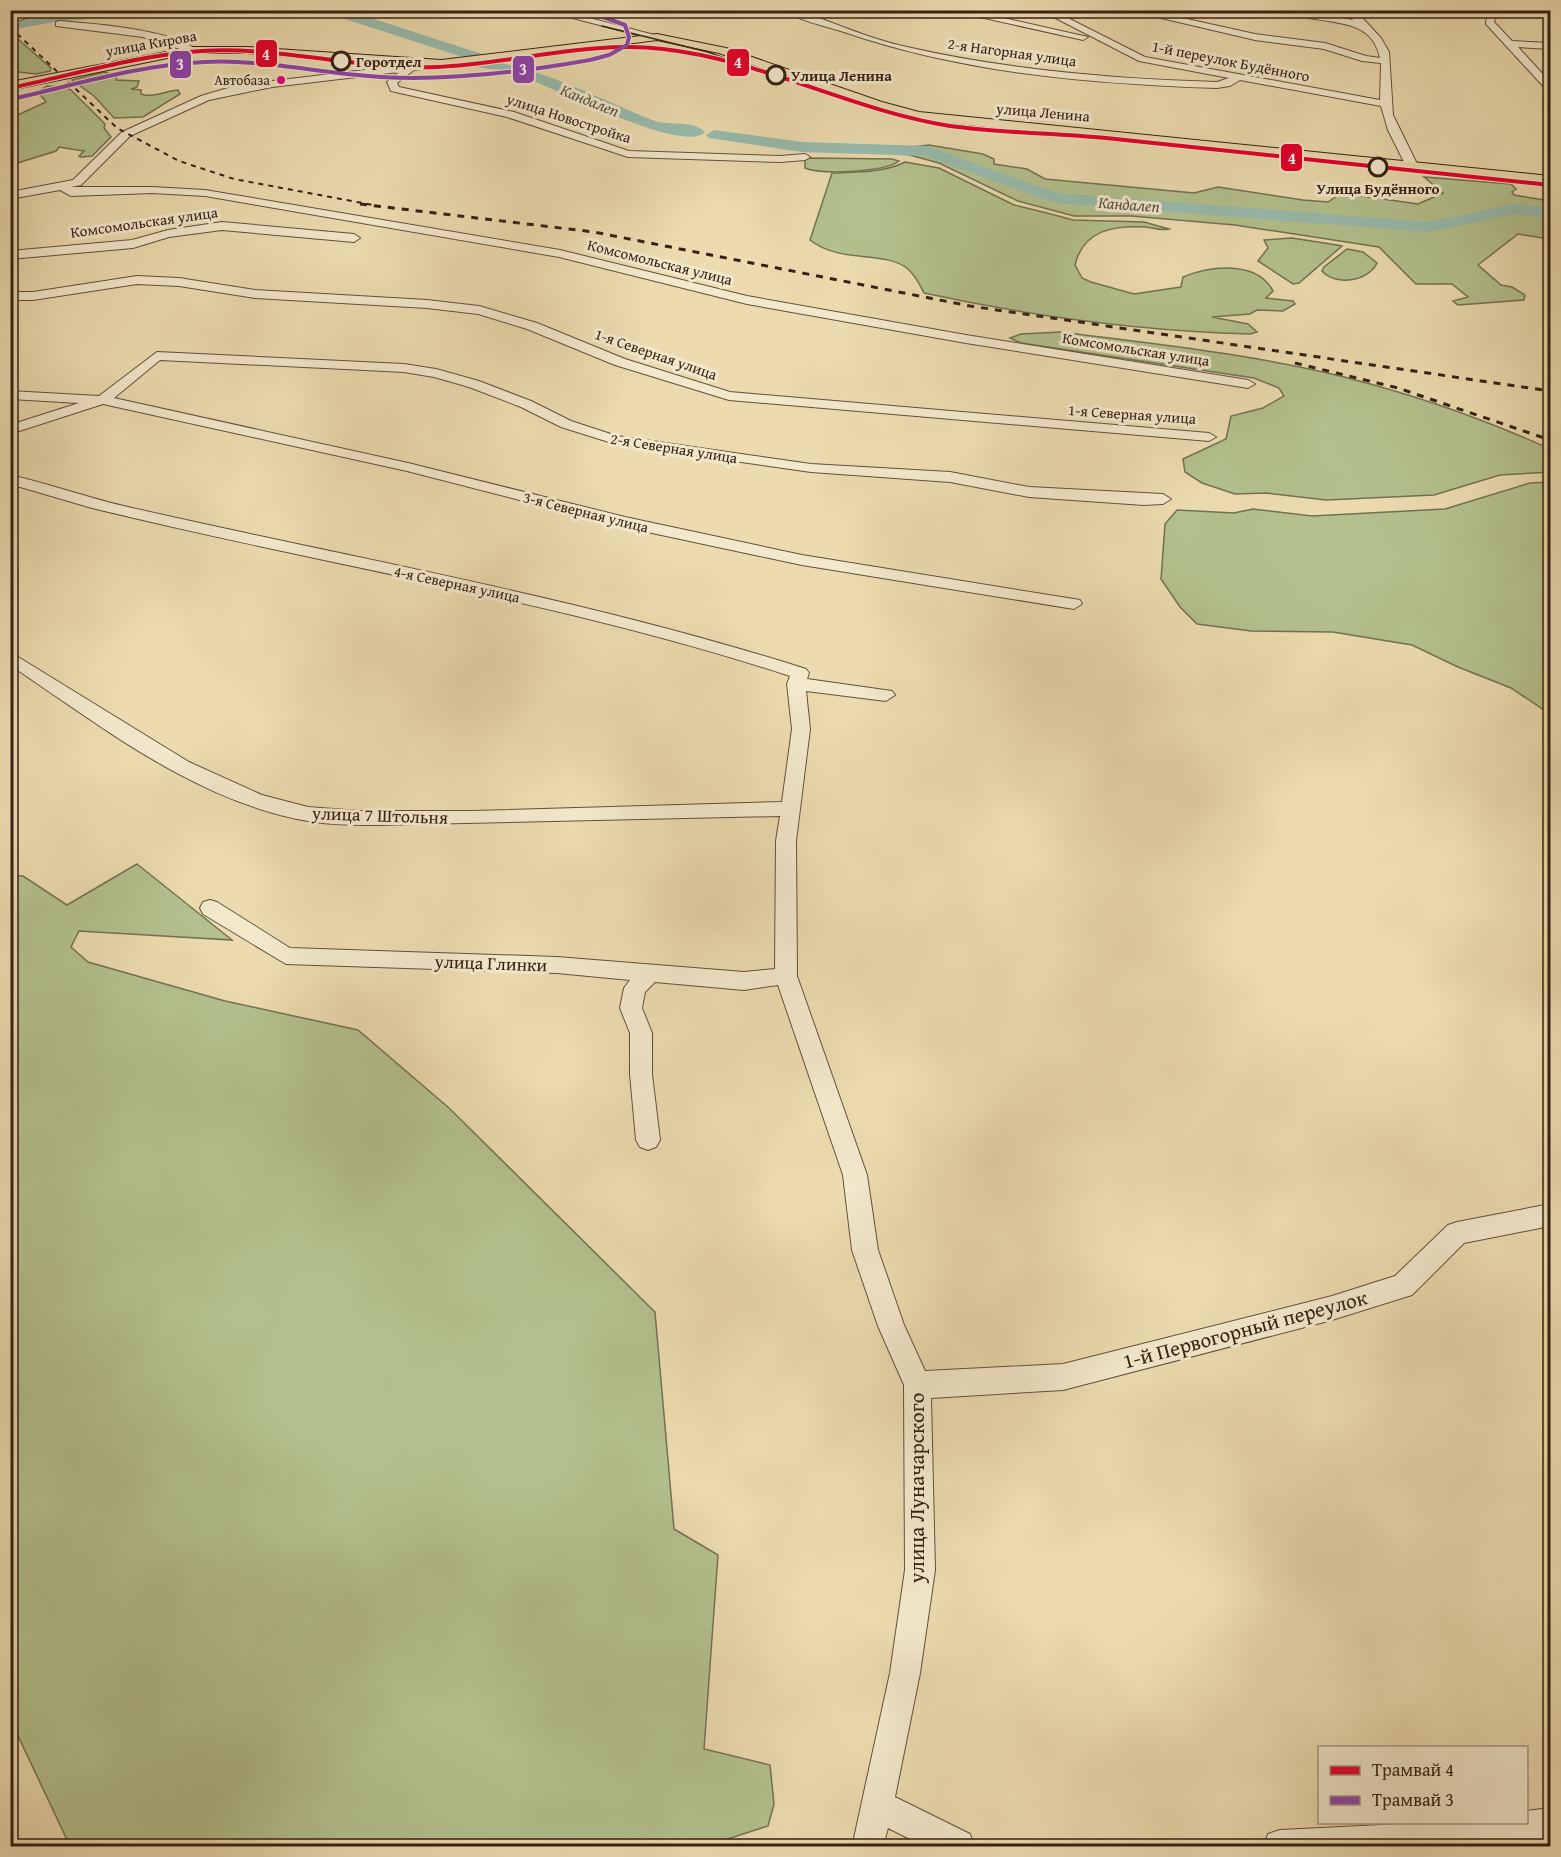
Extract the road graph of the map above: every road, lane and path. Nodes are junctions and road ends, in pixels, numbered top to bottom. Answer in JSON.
{"nodes":[{"id":1,"x":48,"y":10,"type":"edge"},
{"id":2,"x":546,"y":10,"type":"edge"},
{"id":3,"x":788,"y":10,"type":"edge"},
{"id":4,"x":952,"y":10,"type":"edge"},
{"id":5,"x":1044,"y":10,"type":"edge"},
{"id":6,"x":1131,"y":10,"type":"edge"},
{"id":7,"x":1289,"y":10,"type":"edge"},
{"id":8,"x":1350,"y":10,"type":"edge"},
{"id":9,"x":1493,"y":10,"type":"edge"},
{"id":10,"x":10,"y":20,"type":"edge"},
{"id":11,"x":59,"y":24,"type":"dead end"},
{"id":12,"x":1360,"y":24,"type":"junction"},
{"id":13,"x":657,"y":37,"type":"junction"},
{"id":14,"x":1101,"y":39,"type":"junction"},
{"id":15,"x":1509,"y":44,"type":"junction"},
{"id":16,"x":1551,"y":46,"type":"edge"},
{"id":17,"x":192,"y":50,"type":"junction"},
{"id":18,"x":1385,"y":61,"type":"junction"},
{"id":19,"x":441,"y":64,"type":"junction"},
{"id":20,"x":412,"y":67,"type":"junction"},
{"id":21,"x":1236,"y":78,"type":"junction"},
{"id":22,"x":10,"y":86,"type":"edge"},
{"id":23,"x":1386,"y":104,"type":"junction"},
{"id":24,"x":1551,"y":114,"type":"edge"},
{"id":25,"x":805,"y":157,"type":"dead end"},
{"id":26,"x":1413,"y":166,"type":"junction"},
{"id":27,"x":1551,"y":180,"type":"edge"},
{"id":28,"x":64,"y":187,"type":"junction"},
{"id":29,"x":10,"y":196,"type":"edge"},
{"id":30,"x":354,"y":238,"type":"dead end"},
{"id":31,"x":10,"y":255,"type":"edge"},
{"id":32,"x":10,"y":296,"type":"edge"},
{"id":33,"x":1248,"y":384,"type":"dead end"},
{"id":34,"x":10,"y":395,"type":"edge"},
{"id":35,"x":102,"y":400,"type":"junction"},
{"id":36,"x":10,"y":430,"type":"edge"},
{"id":37,"x":1209,"y":437,"type":"dead end"},
{"id":38,"x":10,"y":479,"type":"edge"},
{"id":39,"x":1163,"y":499,"type":"dead end"},
{"id":40,"x":1074,"y":604,"type":"dead end"},
{"id":41,"x":10,"y":657,"type":"edge"},
{"id":42,"x":796,"y":684,"type":"junction"},
{"id":43,"x":886,"y":695,"type":"dead end"},
{"id":44,"x":789,"y":809,"type":"junction"},
{"id":45,"x":210,"y":908,"type":"dead end"},
{"id":46,"x":651,"y":972,"type":"junction"},
{"id":47,"x":786,"y":976,"type":"junction"},
{"id":48,"x":648,"y":1140,"type":"dead end"},
{"id":49,"x":1551,"y":1215,"type":"edge"},
{"id":50,"x":917,"y":1385,"type":"junction"},
{"id":51,"x":877,"y":1805,"type":"junction"},
{"id":52,"x":1551,"y":1824,"type":"edge"},
{"id":53,"x":870,"y":1838,"type":"dead end"},
{"id":54,"x":958,"y":1846,"type":"edge"},
{"id":55,"x":1280,"y":1846,"type":"edge"}],
"edges":[{"from":1,"to":10,"type":"street"},
{"from":2,"to":13,"type":"street","name":"улица Ленина"},
{"from":3,"to":21,"type":"street","name":"2-я Нагорная улица"},
{"from":4,"to":14,"type":"street"},
{"from":5,"to":14,"type":"street","name":"1-й переулок Будённого"},
{"from":6,"to":18,"type":"street"},
{"from":7,"to":12,"type":"street"},
{"from":8,"to":12,"type":"street"},
{"from":9,"to":15,"type":"street"},
{"from":11,"to":17,"type":"street"},
{"from":12,"to":18,"type":"street"},
{"from":13,"to":19,"type":"main road","name":"улица Кирова"},
{"from":13,"to":26,"type":"main road","name":"улица Ленина"},
{"from":14,"to":21,"type":"street","name":"1-й переулок Будённого"},
{"from":15,"to":16,"type":"street"},
{"from":15,"to":24,"type":"street"},
{"from":17,"to":19,"type":"main road","name":"улица Кирова"},
{"from":17,"to":22,"type":"main road","name":"улица Кирова"},
{"from":18,"to":23,"type":"street"},
{"from":19,"to":20,"type":"street","name":"улица Кирова"},
{"from":20,"to":25,"type":"street","name":"улица Новостройка"},
{"from":20,"to":28,"type":"street","name":"улица Кирова"},
{"from":21,"to":23,"type":"street","name":"1-й переулок Будённого"},
{"from":23,"to":26,"type":"street"},
{"from":26,"to":27,"type":"main road","name":"улица Ленина"},
{"from":28,"to":29,"type":"street","name":"улица Кирова"},
{"from":28,"to":33,"type":"street","name":"Комсомольская улица"},
{"from":30,"to":31,"type":"street","name":"Комсомольская улица"},
{"from":32,"to":37,"type":"street","name":"1-я Северная улица"},
{"from":34,"to":35,"type":"street","name":"3-я Северная улица"},
{"from":35,"to":36,"type":"street"},
{"from":35,"to":39,"type":"street","name":"2-я Северная улица"},
{"from":35,"to":40,"type":"street","name":"3-я Северная улица"},
{"from":38,"to":42,"type":"street","name":"4-я Северная улица"},
{"from":41,"to":44,"type":"street","name":"улица 7 Штольня"},
{"from":42,"to":43,"type":"street"},
{"from":42,"to":44,"type":"street"},
{"from":44,"to":47,"type":"street"},
{"from":45,"to":46,"type":"street","name":"улица Глинки"},
{"from":46,"to":47,"type":"street","name":"улица Глинки"},
{"from":46,"to":48,"type":"street"},
{"from":47,"to":50,"type":"street","name":"улица Луначарского"},
{"from":49,"to":50,"type":"street","name":"1-й Первогорный переулок"},
{"from":50,"to":51,"type":"street","name":"улица Луначарского"},
{"from":51,"to":53,"type":"street","name":"улица Луначарского"},
{"from":51,"to":54,"type":"street"},
{"from":52,"to":55,"type":"street"}]}
